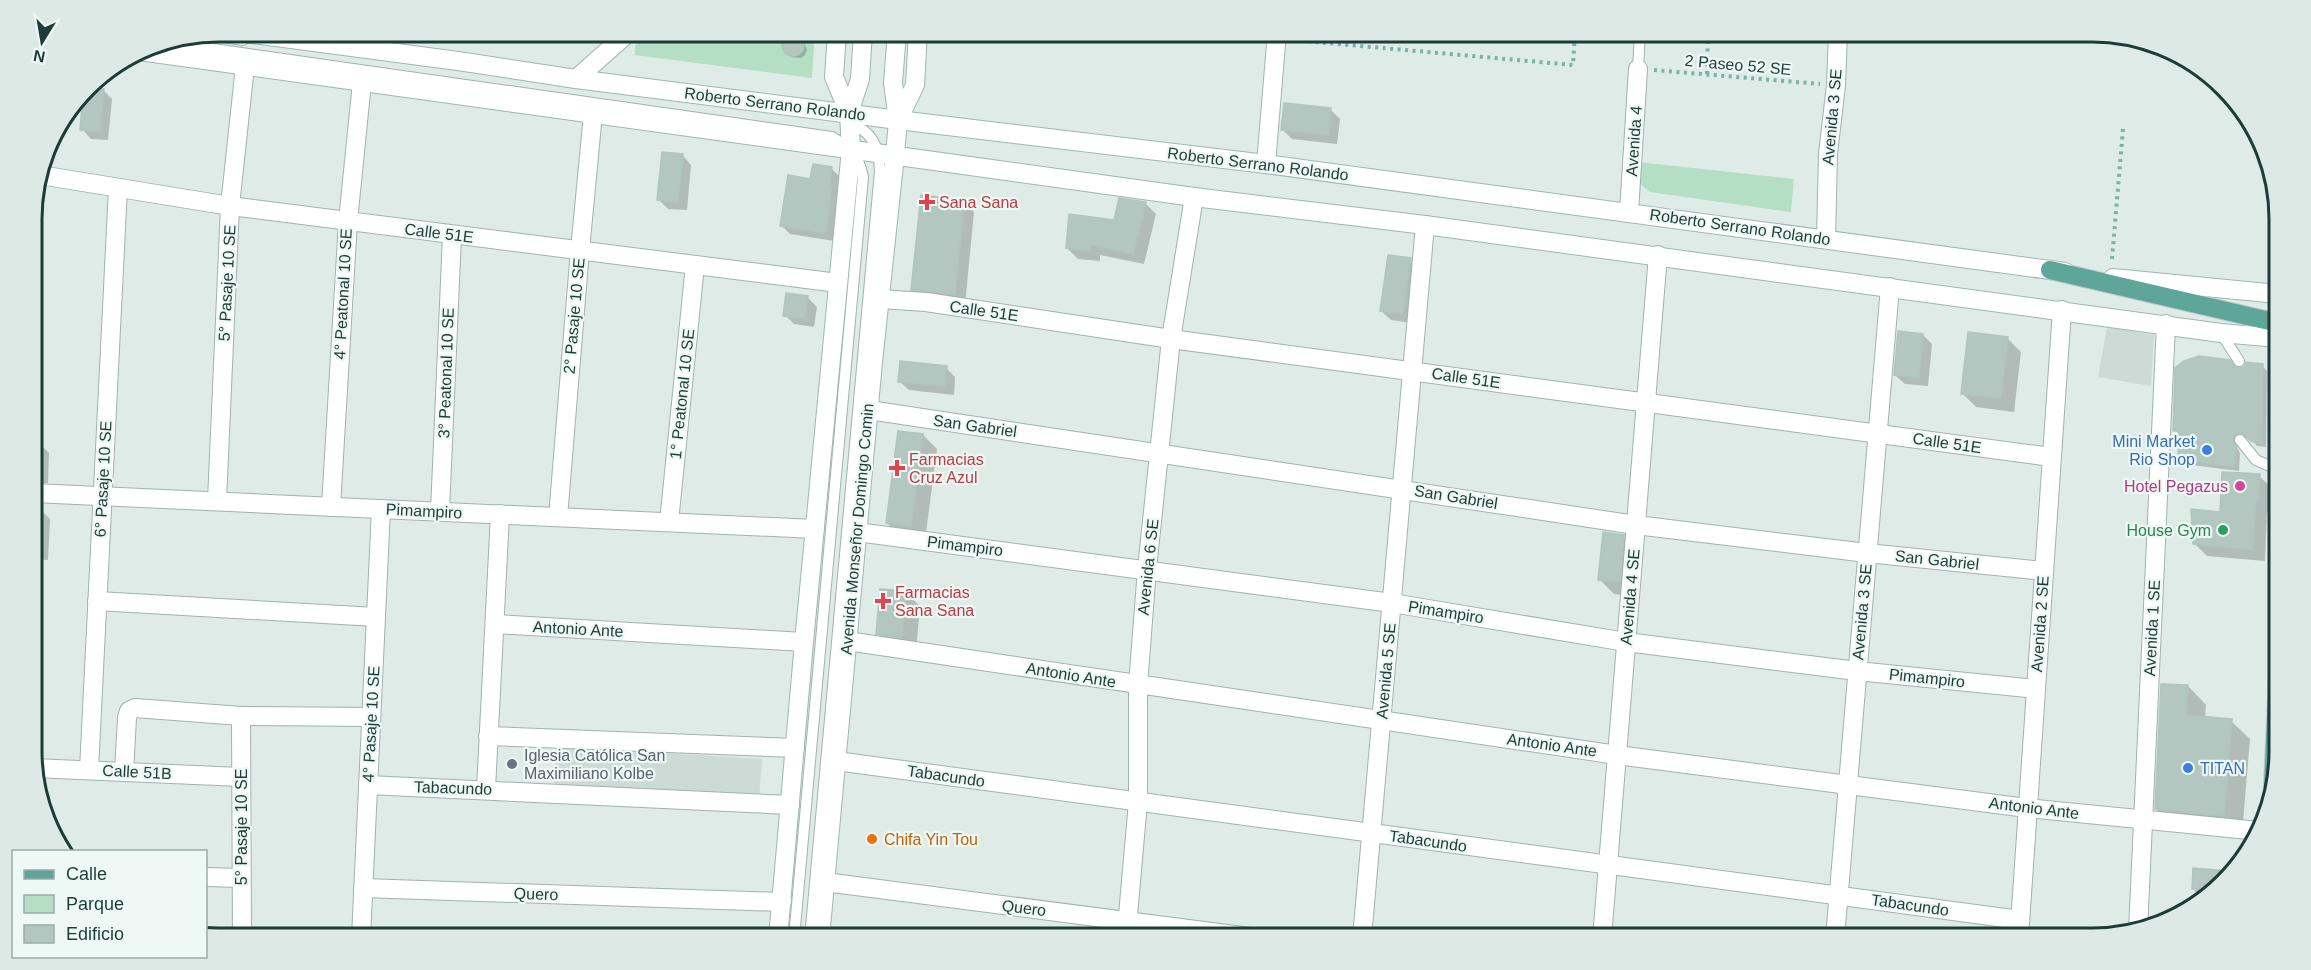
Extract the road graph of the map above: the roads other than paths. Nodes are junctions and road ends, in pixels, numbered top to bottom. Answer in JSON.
{"nodes":[{"id":1,"x":267,"y":42,"type":"edge"},
{"id":2,"x":313,"y":42,"type":"edge"},
{"id":3,"x":618,"y":42,"type":"edge"},
{"id":4,"x":836,"y":42,"type":"edge"},
{"id":5,"x":862,"y":42,"type":"edge"},
{"id":6,"x":896,"y":42,"type":"edge"},
{"id":7,"x":917,"y":42,"type":"edge"},
{"id":8,"x":1276,"y":42,"type":"edge"},
{"id":9,"x":1639,"y":42,"type":"edge"},
{"id":10,"x":1838,"y":42,"type":"edge"},
{"id":11,"x":185,"y":45,"type":"edge"},
{"id":12,"x":156,"y":53,"type":"edge"},
{"id":13,"x":245,"y":66,"type":"junction"},
{"id":14,"x":1638,"y":69,"type":"joint"},
{"id":15,"x":576,"y":79,"type":"junction"},
{"id":16,"x":362,"y":82,"type":"junction"},
{"id":17,"x":593,"y":114,"type":"junction"},
{"id":18,"x":849,"y":117,"type":"junction"},
{"id":19,"x":898,"y":120,"type":"junction"},
{"id":20,"x":851,"y":149,"type":"junction"},
{"id":21,"x":887,"y":154,"type":"junction"},
{"id":22,"x":1266,"y":164,"type":"junction"},
{"id":23,"x":47,"y":176,"type":"edge"},
{"id":24,"x":118,"y":188,"type":"junction"},
{"id":25,"x":1194,"y":197,"type":"junction"},
{"id":26,"x":230,"y":206,"type":"junction"},
{"id":27,"x":1629,"y":212,"type":"junction"},
{"id":28,"x":348,"y":221,"type":"junction"},
{"id":29,"x":1425,"y":225,"type":"junction"},
{"id":30,"x":452,"y":235,"type":"junction"},
{"id":31,"x":1826,"y":239,"type":"junction"},
{"id":32,"x":579,"y":250,"type":"junction"},
{"id":33,"x":1658,"y":255,"type":"junction"},
{"id":34,"x":695,"y":265,"type":"junction"},
{"id":35,"x":2050,"y":270,"type":"junction"},
{"id":36,"x":838,"y":283,"type":"junction"},
{"id":37,"x":1890,"y":287,"type":"junction"},
{"id":38,"x":2269,"y":293,"type":"edge"},
{"id":39,"x":880,"y":299,"type":"junction"},
{"id":40,"x":2062,"y":310,"type":"junction"},
{"id":41,"x":2269,"y":321,"type":"edge"},
{"id":42,"x":2166,"y":324,"type":"junction"},
{"id":43,"x":2221,"y":333,"type":"junction"},
{"id":44,"x":2269,"y":337,"type":"edge"},
{"id":45,"x":1171,"y":339,"type":"junction"},
{"id":46,"x":2239,"y":361,"type":"dead end"},
{"id":47,"x":1412,"y":371,"type":"junction"},
{"id":48,"x":1646,"y":403,"type":"junction"},
{"id":49,"x":869,"y":410,"type":"junction"},
{"id":50,"x":1878,"y":434,"type":"junction"},
{"id":51,"x":2240,"y":440,"type":"dead end"},
{"id":52,"x":1160,"y":453,"type":"junction"},
{"id":53,"x":2051,"y":457,"type":"junction"},
{"id":54,"x":2269,"y":466,"type":"edge"},
{"id":55,"x":1402,"y":489,"type":"junction"},
{"id":56,"x":42,"y":493,"type":"edge"},
{"id":57,"x":102,"y":496,"type":"junction"},
{"id":58,"x":217,"y":501,"type":"junction"},
{"id":59,"x":331,"y":507,"type":"junction"},
{"id":60,"x":381,"y":509,"type":"junction"},
{"id":61,"x":441,"y":511,"type":"junction"},
{"id":62,"x":500,"y":514,"type":"junction"},
{"id":63,"x":558,"y":517,"type":"junction"},
{"id":64,"x":669,"y":522,"type":"junction"},
{"id":65,"x":1636,"y":525,"type":"junction"},
{"id":66,"x":815,"y":529,"type":"junction"},
{"id":67,"x":857,"y":532,"type":"junction"},
{"id":68,"x":1867,"y":552,"type":"junction"},
{"id":69,"x":1147,"y":569,"type":"junction"},
{"id":70,"x":2044,"y":571,"type":"junction"},
{"id":71,"x":97,"y":601,"type":"junction"},
{"id":72,"x":1392,"y":603,"type":"junction"},
{"id":73,"x":376,"y":617,"type":"junction"},
{"id":74,"x":495,"y":624,"type":"junction"},
{"id":75,"x":847,"y":641,"type":"junction"},
{"id":76,"x":804,"y":642,"type":"junction"},
{"id":77,"x":1626,"y":642,"type":"junction"},
{"id":78,"x":1857,"y":671,"type":"junction"},
{"id":79,"x":1138,"y":685,"type":"junction"},
{"id":80,"x":2036,"y":689,"type":"junction"},
{"id":81,"x":241,"y":716,"type":"junction"},
{"id":82,"x":371,"y":717,"type":"junction"},
{"id":83,"x":1382,"y":721,"type":"junction"},
{"id":84,"x":488,"y":736,"type":"junction"},
{"id":85,"x":795,"y":748,"type":"junction"},
{"id":86,"x":1617,"y":755,"type":"junction"},
{"id":87,"x":836,"y":761,"type":"junction"},
{"id":88,"x":44,"y":768,"type":"edge"},
{"id":89,"x":89,"y":770,"type":"junction"},
{"id":90,"x":124,"y":772,"type":"junction"},
{"id":91,"x":241,"y":777,"type":"junction"},
{"id":92,"x":1848,"y":784,"type":"junction"},
{"id":93,"x":368,"y":785,"type":"junction"},
{"id":94,"x":486,"y":789,"type":"junction"},
{"id":95,"x":1138,"y":802,"type":"junction"},
{"id":96,"x":790,"y":805,"type":"junction"},
{"id":97,"x":2027,"y":808,"type":"junction"},
{"id":98,"x":2144,"y":820,"type":"junction"},
{"id":99,"x":2250,"y":830,"type":"edge"},
{"id":100,"x":1372,"y":833,"type":"junction"},
{"id":101,"x":1608,"y":865,"type":"junction"},
{"id":102,"x":207,"y":877,"type":"edge"},
{"id":103,"x":241,"y":878,"type":"junction"},
{"id":104,"x":825,"y":882,"type":"junction"},
{"id":105,"x":363,"y":888,"type":"junction"},
{"id":106,"x":1839,"y":896,"type":"junction"},
{"id":107,"x":782,"y":902,"type":"junction"},
{"id":108,"x":2138,"y":922,"type":"edge"},
{"id":109,"x":242,"y":928,"type":"edge"},
{"id":110,"x":361,"y":928,"type":"edge"},
{"id":111,"x":779,"y":928,"type":"edge"},
{"id":112,"x":795,"y":928,"type":"edge"},
{"id":113,"x":811,"y":928,"type":"edge"},
{"id":114,"x":821,"y":928,"type":"edge"},
{"id":115,"x":1113,"y":928,"type":"edge"},
{"id":116,"x":1126,"y":928,"type":"edge"},
{"id":117,"x":1363,"y":928,"type":"edge"},
{"id":118,"x":1603,"y":928,"type":"edge"},
{"id":119,"x":1836,"y":928,"type":"edge"},
{"id":120,"x":2014,"y":928,"type":"edge"},
{"id":121,"x":2019,"y":928,"type":"edge"}],
"edges":[{"from":1,"to":18,"type":"lane","name":"Roberto Serrano Rolando"},
{"from":2,"to":15,"type":"street","name":"Roberto Serrano Rolando"},
{"from":3,"to":15,"type":"street"},
{"from":4,"to":18,"type":"street"},
{"from":5,"to":18,"type":"street"},
{"from":6,"to":19,"type":"street"},
{"from":7,"to":19,"type":"street"},
{"from":8,"to":22,"type":"street"},
{"from":9,"to":14,"type":"lane"},
{"from":10,"to":31,"type":"street","name":"Avenida 3 SE"},
{"from":11,"to":20,"type":"lane","name":"Roberto Serrano Rolando"},
{"from":12,"to":13,"type":"street","name":"Roberto Serrano Rolando"},
{"from":13,"to":16,"type":"street","name":"Roberto Serrano Rolando"},
{"from":13,"to":26,"type":"street","name":"5° Pasaje 10 SE"},
{"from":14,"to":27,"type":"street","name":"Avenida 4"},
{"from":15,"to":18,"type":"street","name":"Roberto Serrano Rolando"},
{"from":16,"to":17,"type":"street","name":"Roberto Serrano Rolando"},
{"from":16,"to":28,"type":"street","name":"4° Peatonal 10 SE"},
{"from":17,"to":20,"type":"street","name":"Roberto Serrano Rolando"},
{"from":17,"to":32,"type":"street","name":"2° Pasaje 10 SE"},
{"from":18,"to":19,"type":"street","name":"Roberto Serrano Rolando"},
{"from":18,"to":20,"type":"street","name":"Avenida Monseñor Domingo Comin"},
{"from":18,"to":21,"type":"lane","name":"Roberto Serrano Rolando"},
{"from":19,"to":21,"type":"street","name":"Avenida Monseñor Domingo Comin"},
{"from":19,"to":22,"type":"street","name":"Roberto Serrano Rolando"},
{"from":20,"to":21,"type":"street","name":"Roberto Serrano Rolando"},
{"from":20,"to":36,"type":"street","name":"Avenida Monseñor Domingo Comin"},
{"from":20,"to":112,"type":"lane","name":"Avenida Monseñor Domingo Comin"},
{"from":21,"to":25,"type":"street","name":"Roberto Serrano Rolando"},
{"from":21,"to":39,"type":"street","name":"Avenida Monseñor Domingo Comin"},
{"from":21,"to":113,"type":"lane","name":"Avenida Monseñor Domingo Comin"},
{"from":22,"to":27,"type":"street","name":"Roberto Serrano Rolando"},
{"from":23,"to":24,"type":"street","name":"Calle 51E"},
{"from":24,"to":26,"type":"street","name":"Calle 51E"},
{"from":24,"to":57,"type":"street","name":"6° Pasaje 10 SE"},
{"from":25,"to":29,"type":"street","name":"Roberto Serrano Rolando"},
{"from":25,"to":45,"type":"street","name":"Avenida 6 SE"},
{"from":26,"to":28,"type":"street","name":"Calle 51E"},
{"from":26,"to":58,"type":"street","name":"5° Pasaje 10 SE"},
{"from":27,"to":31,"type":"street","name":"Roberto Serrano Rolando"},
{"from":28,"to":30,"type":"street","name":"Calle 51E"},
{"from":28,"to":59,"type":"street","name":"4° Peatonal 10 SE"},
{"from":29,"to":33,"type":"street","name":"Roberto Serrano Rolando"},
{"from":29,"to":47,"type":"street","name":"Avenida 5 SE"},
{"from":30,"to":32,"type":"street","name":"Calle 51E"},
{"from":30,"to":61,"type":"street","name":"3° Peatonal 10 SE"},
{"from":31,"to":35,"type":"street","name":"Roberto Serrano Rolando"},
{"from":32,"to":34,"type":"street","name":"Calle 51E"},
{"from":32,"to":63,"type":"street","name":"2° Pasaje 10 SE"},
{"from":33,"to":37,"type":"street","name":"Roberto Serrano Rolando"},
{"from":33,"to":48,"type":"street","name":"Avenida 4 SE"},
{"from":34,"to":36,"type":"street","name":"Calle 51E"},
{"from":34,"to":64,"type":"street","name":"1° Peatonal 10 SE"},
{"from":35,"to":38,"type":"street","name":"Roberto Serrano Rolando"},
{"from":35,"to":41,"type":"main road"},
{"from":36,"to":66,"type":"street","name":"Avenida Monseñor Domingo Comin"},
{"from":37,"to":40,"type":"street","name":"Roberto Serrano Rolando"},
{"from":37,"to":50,"type":"street","name":"Avenida 3 SE"},
{"from":39,"to":45,"type":"street","name":"Calle 51E"},
{"from":39,"to":49,"type":"street","name":"Avenida Monseñor Domingo Comin"},
{"from":40,"to":42,"type":"street","name":"Roberto Serrano Rolando"},
{"from":40,"to":53,"type":"street","name":"Avenida 2 SE"},
{"from":42,"to":43,"type":"street","name":"Roberto Serrano Rolando"},
{"from":42,"to":98,"type":"street","name":"Avenida 1 SE"},
{"from":43,"to":44,"type":"street","name":"Roberto Serrano Rolando"},
{"from":43,"to":46,"type":"lane"},
{"from":45,"to":47,"type":"street","name":"Calle 51E"},
{"from":45,"to":52,"type":"street","name":"Avenida 6 SE"},
{"from":47,"to":48,"type":"street","name":"Calle 51E"},
{"from":47,"to":55,"type":"street","name":"Avenida 5 SE"},
{"from":48,"to":50,"type":"street","name":"Calle 51E"},
{"from":48,"to":65,"type":"street","name":"Avenida 4 SE"},
{"from":49,"to":52,"type":"street","name":"San Gabriel"},
{"from":49,"to":67,"type":"street","name":"Avenida Monseñor Domingo Comin"},
{"from":50,"to":53,"type":"street","name":"Calle 51E"},
{"from":50,"to":68,"type":"street","name":"Avenida 3 SE"},
{"from":51,"to":54,"type":"lane"},
{"from":52,"to":55,"type":"street","name":"San Gabriel"},
{"from":52,"to":69,"type":"street","name":"Avenida 6 SE"},
{"from":53,"to":70,"type":"street","name":"Avenida 2 SE"},
{"from":55,"to":65,"type":"street","name":"San Gabriel"},
{"from":55,"to":72,"type":"street","name":"Avenida 5 SE"},
{"from":56,"to":57,"type":"street","name":"Pimampiro"},
{"from":57,"to":58,"type":"street","name":"Pimampiro"},
{"from":57,"to":71,"type":"street","name":"6° Pasaje 10 SE"},
{"from":58,"to":59,"type":"street","name":"Pimampiro"},
{"from":59,"to":60,"type":"street","name":"Pimampiro"},
{"from":60,"to":61,"type":"street","name":"Pimampiro"},
{"from":60,"to":73,"type":"street","name":"4° Pasaje 10 SE"},
{"from":61,"to":62,"type":"street","name":"Pimampiro"},
{"from":62,"to":63,"type":"street","name":"Pimampiro"},
{"from":62,"to":74,"type":"street"},
{"from":63,"to":64,"type":"street","name":"Pimampiro"},
{"from":64,"to":66,"type":"street","name":"Pimampiro"},
{"from":65,"to":68,"type":"street","name":"San Gabriel"},
{"from":65,"to":77,"type":"street","name":"Avenida 4 SE"},
{"from":66,"to":76,"type":"street","name":"Avenida Monseñor Domingo Comin"},
{"from":67,"to":69,"type":"street","name":"Pimampiro"},
{"from":67,"to":75,"type":"street","name":"Avenida Monseñor Domingo Comin"},
{"from":68,"to":70,"type":"street","name":"San Gabriel"},
{"from":68,"to":78,"type":"street","name":"Avenida 3 SE"},
{"from":69,"to":72,"type":"street","name":"Pimampiro"},
{"from":69,"to":79,"type":"street","name":"Avenida 6 SE"},
{"from":70,"to":80,"type":"street","name":"Avenida 2 SE"},
{"from":71,"to":73,"type":"street"},
{"from":71,"to":89,"type":"street","name":"6° Pasaje 10 SE"},
{"from":72,"to":77,"type":"street","name":"Pimampiro"},
{"from":72,"to":83,"type":"street","name":"Avenida 5 SE"},
{"from":73,"to":82,"type":"street","name":"4° Pasaje 10 SE"},
{"from":74,"to":76,"type":"street","name":"Antonio Ante"},
{"from":74,"to":84,"type":"street"},
{"from":75,"to":79,"type":"street","name":"Antonio Ante"},
{"from":75,"to":87,"type":"street","name":"Avenida Monseñor Domingo Comin"},
{"from":76,"to":85,"type":"street","name":"Avenida Monseñor Domingo Comin"},
{"from":77,"to":78,"type":"street","name":"Pimampiro"},
{"from":77,"to":86,"type":"street","name":"Avenida 4 SE"},
{"from":78,"to":80,"type":"street","name":"Pimampiro"},
{"from":78,"to":92,"type":"street","name":"Avenida 3 SE"},
{"from":79,"to":83,"type":"street","name":"Antonio Ante"},
{"from":79,"to":95,"type":"street","name":"Avenida 6 SE"},
{"from":80,"to":97,"type":"street","name":"Avenida 2 SE"},
{"from":81,"to":82,"type":"street"},
{"from":81,"to":90,"type":"street"},
{"from":81,"to":91,"type":"street","name":"5° Pasaje 10 SE"},
{"from":82,"to":93,"type":"street","name":"4° Pasaje 10 SE"},
{"from":83,"to":86,"type":"street","name":"Antonio Ante"},
{"from":83,"to":100,"type":"street","name":"Avenida 5 SE"},
{"from":84,"to":85,"type":"street"},
{"from":84,"to":94,"type":"street"},
{"from":85,"to":96,"type":"street","name":"Avenida Monseñor Domingo Comin"},
{"from":86,"to":92,"type":"street","name":"Antonio Ante"},
{"from":86,"to":101,"type":"street","name":"Avenida 4 SE"},
{"from":87,"to":95,"type":"street","name":"Tabacundo"},
{"from":87,"to":104,"type":"street","name":"Avenida Monseñor Domingo Comin"},
{"from":88,"to":89,"type":"street","name":"Calle 51B"},
{"from":89,"to":90,"type":"street","name":"Calle 51B"},
{"from":90,"to":91,"type":"street","name":"Calle 51B"},
{"from":91,"to":103,"type":"street","name":"5° Pasaje 10 SE"},
{"from":92,"to":97,"type":"street","name":"Antonio Ante"},
{"from":92,"to":106,"type":"street","name":"Avenida 3 SE"},
{"from":93,"to":94,"type":"street","name":"Tabacundo"},
{"from":93,"to":105,"type":"street","name":"4° Pasaje 10 SE"},
{"from":94,"to":96,"type":"street","name":"Tabacundo"},
{"from":95,"to":100,"type":"street","name":"Tabacundo"},
{"from":95,"to":116,"type":"street","name":"Avenida 6 SE"},
{"from":96,"to":107,"type":"street","name":"Avenida Monseñor Domingo Comin"},
{"from":97,"to":98,"type":"street","name":"Antonio Ante"},
{"from":97,"to":121,"type":"street","name":"Avenida 2 SE"},
{"from":98,"to":99,"type":"street","name":"Antonio Ante"},
{"from":98,"to":108,"type":"street","name":"Avenida 1 SE"},
{"from":100,"to":101,"type":"street","name":"Tabacundo"},
{"from":100,"to":117,"type":"street","name":"Avenida 5 SE"},
{"from":101,"to":106,"type":"street","name":"Tabacundo"},
{"from":101,"to":118,"type":"street","name":"Avenida 4 SE"},
{"from":102,"to":103,"type":"street"},
{"from":103,"to":109,"type":"street","name":"5° Pasaje 10 SE"},
{"from":104,"to":114,"type":"street","name":"Avenida Monseñor Domingo Comin"},
{"from":104,"to":115,"type":"street","name":"Quero"},
{"from":105,"to":107,"type":"street","name":"Quero"},
{"from":105,"to":110,"type":"street","name":"4° Pasaje 10 SE"},
{"from":106,"to":119,"type":"street","name":"Avenida 3 SE"},
{"from":106,"to":120,"type":"street","name":"Tabacundo"},
{"from":107,"to":111,"type":"street","name":"Avenida Monseñor Domingo Comin"}]}
